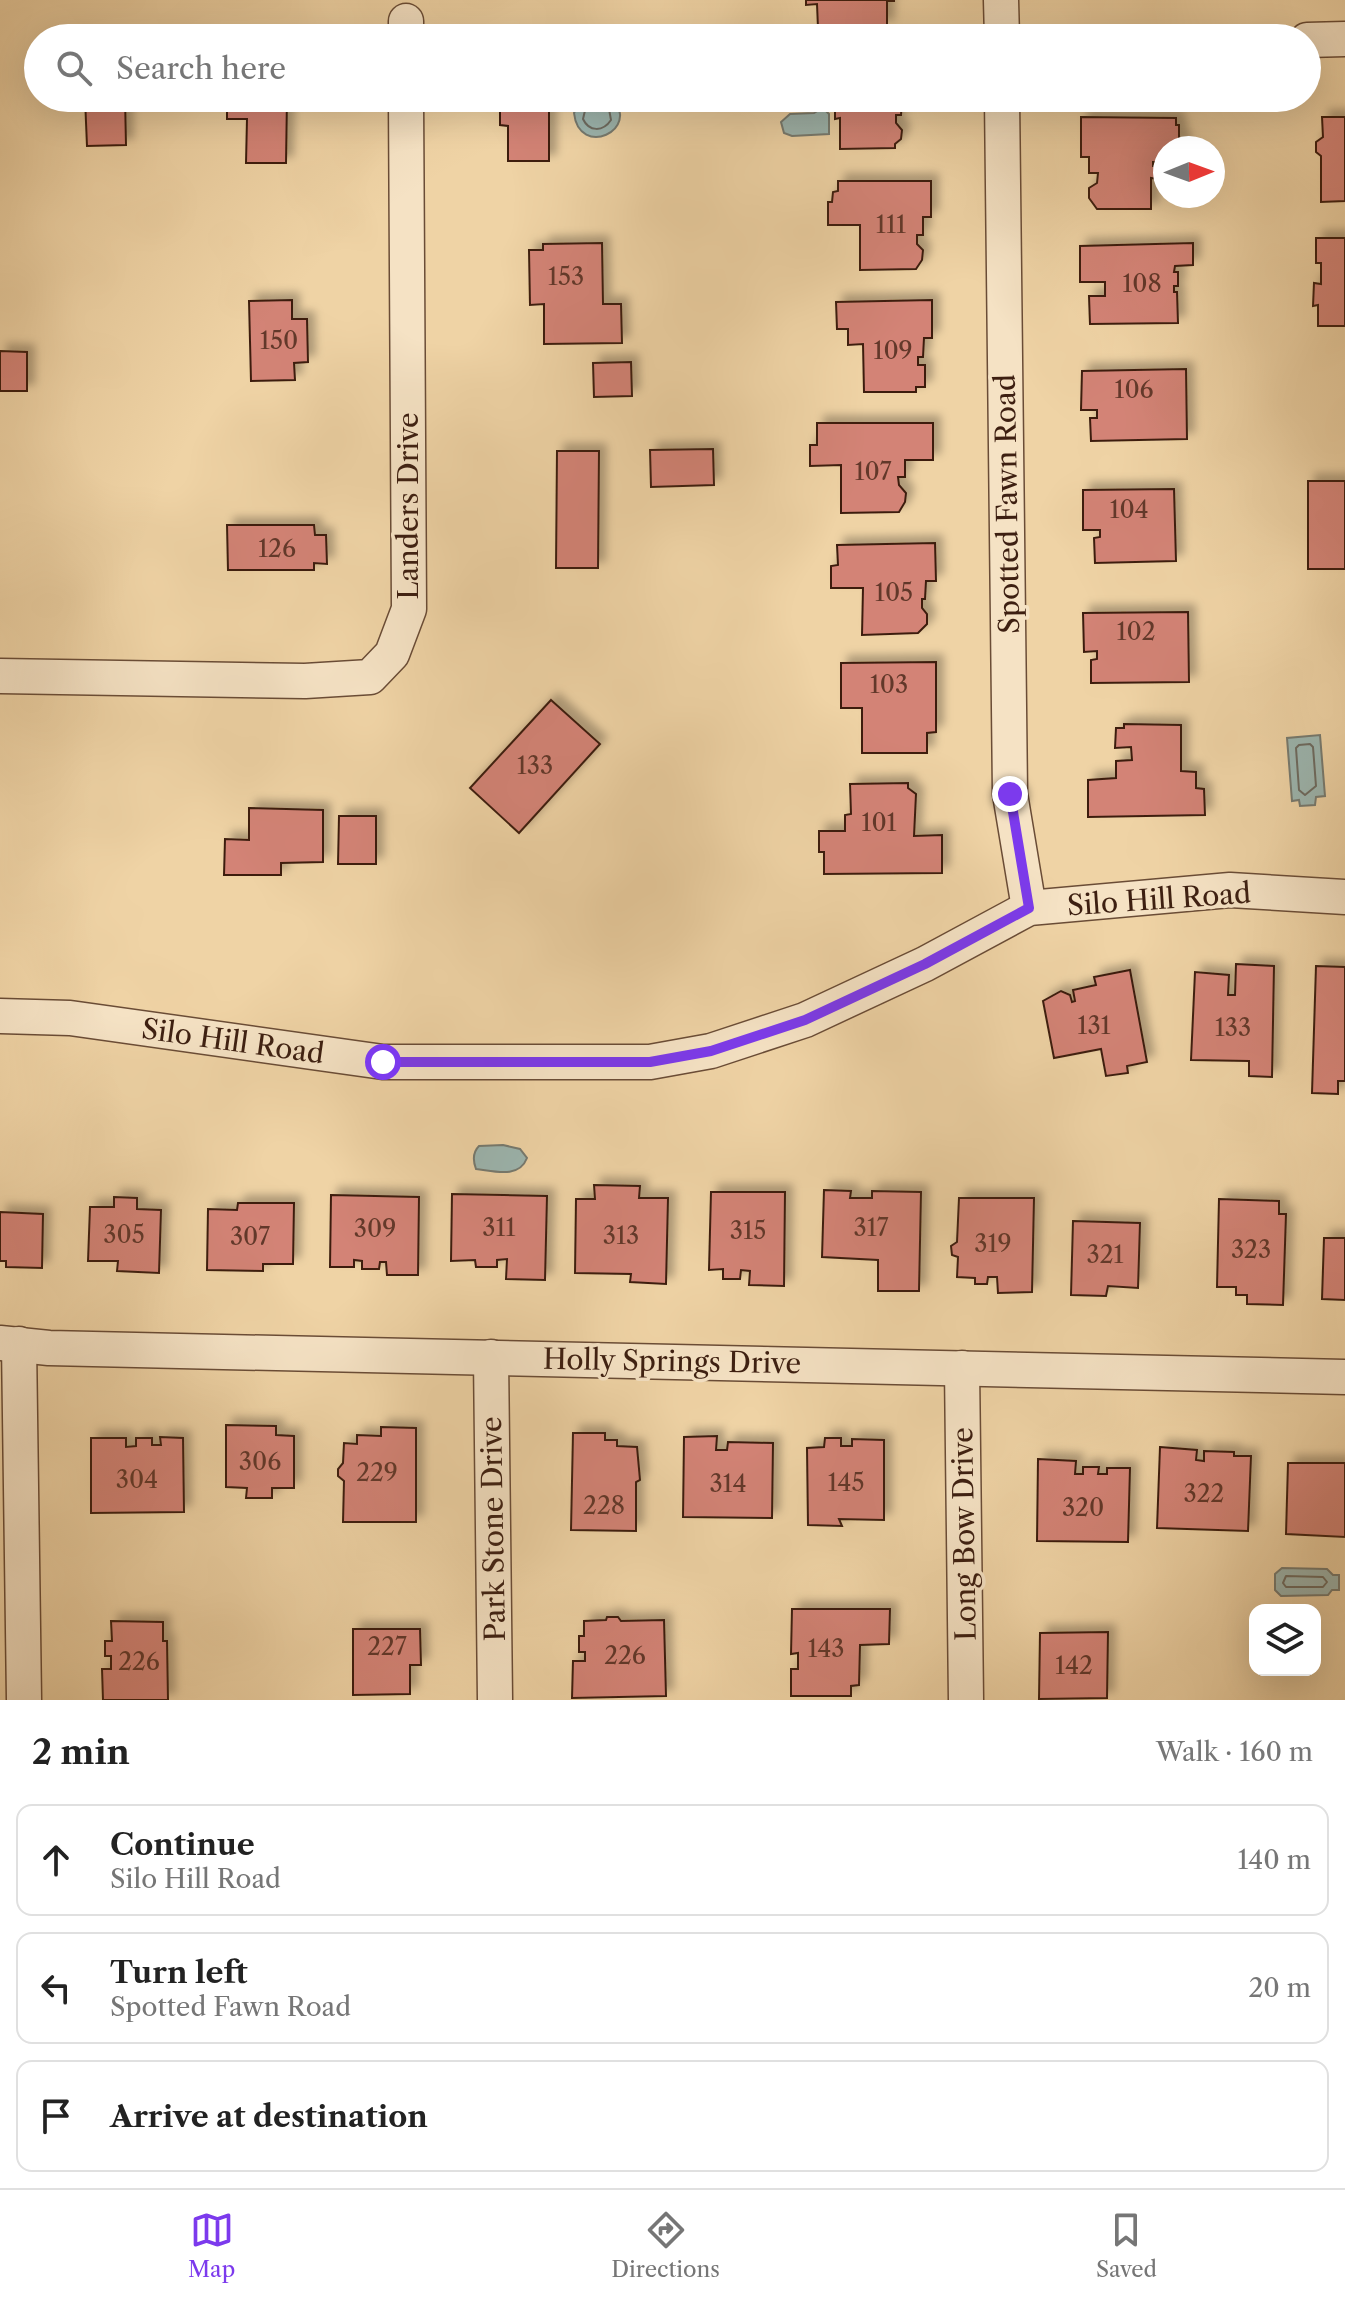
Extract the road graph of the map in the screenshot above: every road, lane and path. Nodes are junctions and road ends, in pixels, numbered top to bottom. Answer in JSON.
{"nodes":[{"id":1,"x":1001,"y":0,"type":"edge"},
{"id":2,"x":1002,"y":24,"type":"edge"},
{"id":3,"x":1345,"y":39,"type":"edge"},
{"id":4,"x":1321,"y":40,"type":"edge"},
{"id":5,"x":406,"y":112,"type":"edge"},
{"id":6,"x":1002,"y":112,"type":"edge"},
{"id":7,"x":0,"y":676,"type":"edge"},
{"id":8,"x":1345,"y":897,"type":"edge"},
{"id":9,"x":1029,"y":908,"type":"junction"},
{"id":10,"x":0,"y":1016,"type":"edge"},
{"id":11,"x":10,"y":1344,"type":"edge"},
{"id":12,"x":491,"y":1357,"type":"junction"},
{"id":13,"x":962,"y":1368,"type":"junction"},
{"id":14,"x":1345,"y":1377,"type":"edge"},
{"id":15,"x":24,"y":1700,"type":"edge"},
{"id":16,"x":495,"y":1700,"type":"edge"},
{"id":17,"x":966,"y":1700,"type":"edge"}],
"edges":[{"from":1,"to":2,"type":"street"},
{"from":3,"to":4,"type":"street"},
{"from":5,"to":7,"type":"street","name":"Landers Drive"},
{"from":6,"to":9,"type":"street","name":"Spotted Fawn Road"},
{"from":8,"to":9,"type":"street","name":"Silo Hill Road"},
{"from":9,"to":10,"type":"street","name":"Silo Hill Road"},
{"from":11,"to":12,"type":"street","name":"Holly Springs Drive"},
{"from":11,"to":15,"type":"street"},
{"from":12,"to":13,"type":"street","name":"Holly Springs Drive"},
{"from":12,"to":16,"type":"street","name":"Park Stone Drive"},
{"from":13,"to":14,"type":"street","name":"Holly Springs Drive"},
{"from":13,"to":17,"type":"street","name":"Long Bow Drive"}]}
